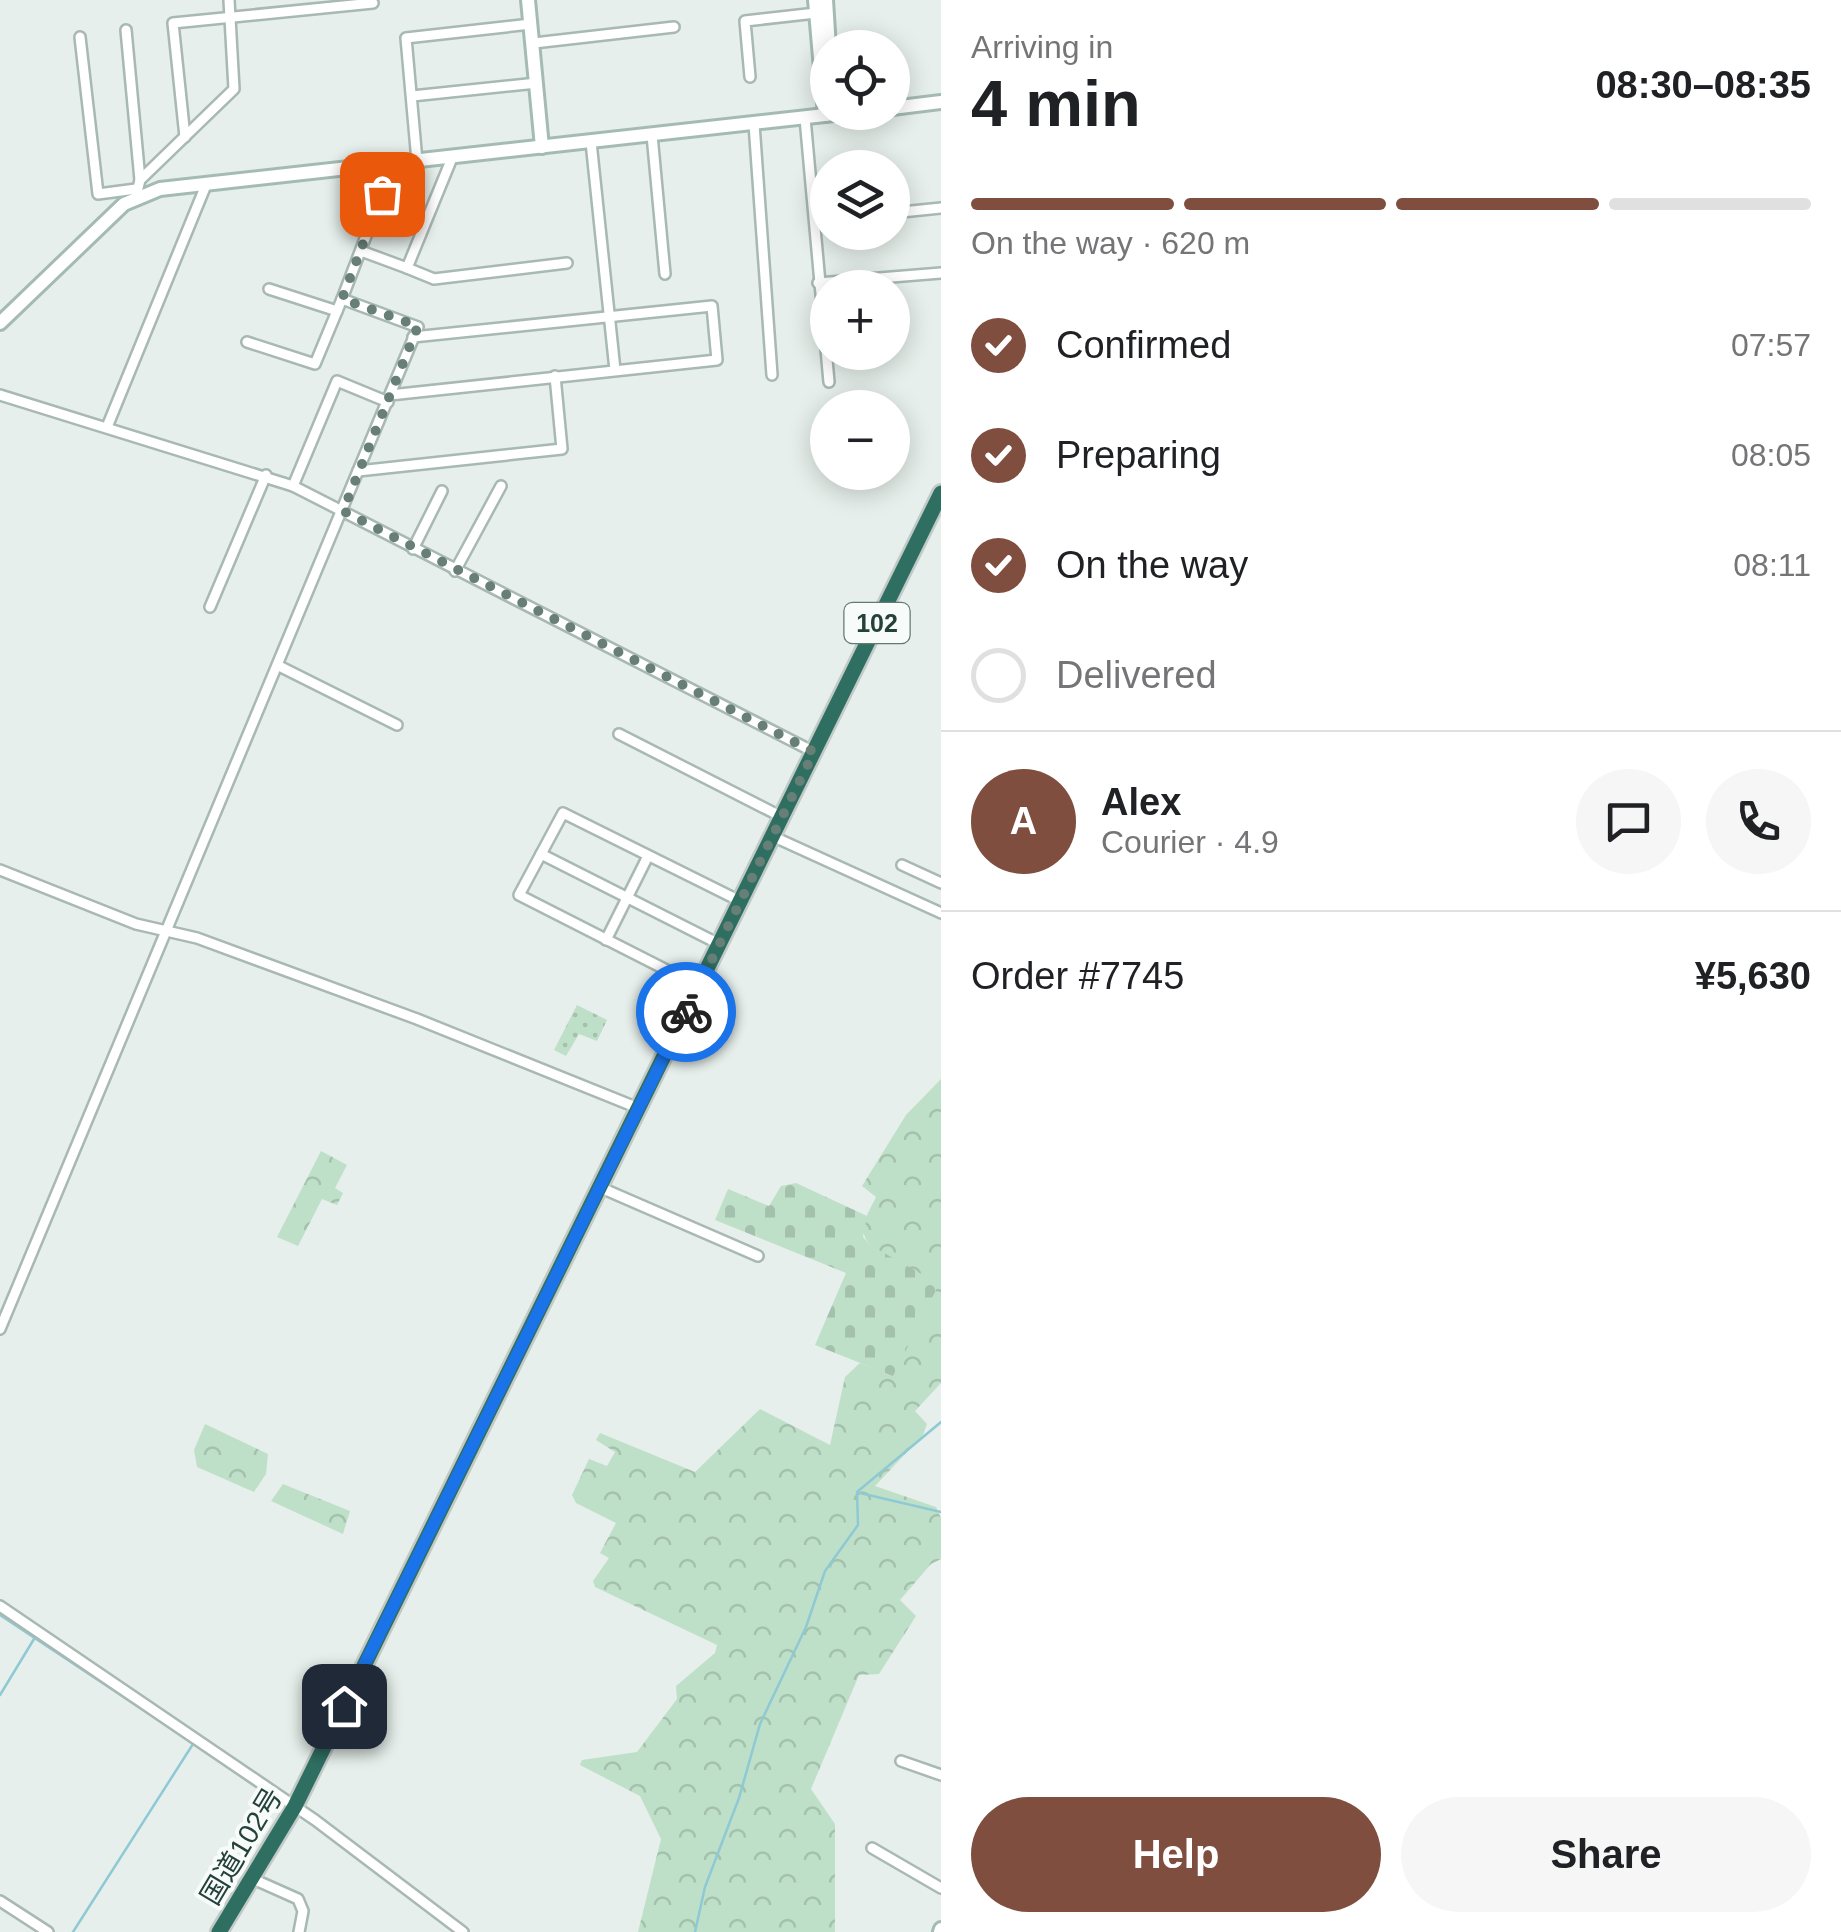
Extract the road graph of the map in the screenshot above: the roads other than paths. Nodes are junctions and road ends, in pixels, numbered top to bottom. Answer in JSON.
{"nodes":[{"id":1,"x":230,"y":0,"type":"edge"},
{"id":2,"x":528,"y":0,"type":"edge"},
{"id":3,"x":826,"y":0,"type":"edge"},
{"id":4,"x":345,"y":3,"type":"edge"},
{"id":5,"x":372,"y":3,"type":"dead end"},
{"id":6,"x":293,"y":5,"type":"edge"},
{"id":7,"x":815,"y":7,"type":"edge"},
{"id":8,"x":231,"y":16,"type":"junction"},
{"id":9,"x":530,"y":24,"type":"junction"},
{"id":10,"x":674,"y":27,"type":"dead end"},
{"id":11,"x":126,"y":30,"type":"dead end"},
{"id":12,"x":828,"y":30,"type":"edge"},
{"id":13,"x":80,"y":37,"type":"dead end"},
{"id":14,"x":534,"y":43,"type":"junction"},
{"id":15,"x":750,"y":77,"type":"dead end"},
{"id":16,"x":537,"y":83,"type":"junction"},
{"id":17,"x":412,"y":96,"type":"junction"},
{"id":18,"x":941,"y":102,"type":"edge"},
{"id":19,"x":910,"y":106,"type":"edge"},
{"id":20,"x":810,"y":117,"type":"edge"},
{"id":21,"x":804,"y":118,"type":"junction"},
{"id":22,"x":754,"y":124,"type":"junction"},
{"id":23,"x":652,"y":135,"type":"junction"},
{"id":24,"x":185,"y":137,"type":"junction"},
{"id":25,"x":592,"y":142,"type":"junction"},
{"id":26,"x":542,"y":147,"type":"junction"},
{"id":27,"x":452,"y":158,"type":"junction"},
{"id":28,"x":417,"y":162,"type":"junction"},
{"id":29,"x":393,"y":165,"type":"junction"},
{"id":30,"x":206,"y":184,"type":"junction"},
{"id":31,"x":138,"y":188,"type":"junction"},
{"id":32,"x":941,"y":208,"type":"edge"},
{"id":33,"x":910,"y":211,"type":"edge"},
{"id":34,"x":361,"y":251,"type":"junction"},
{"id":35,"x":567,"y":263,"type":"dead end"},
{"id":36,"x":407,"y":268,"type":"junction"},
{"id":37,"x":817,"y":270,"type":"edge"},
{"id":38,"x":941,"y":273,"type":"edge"},
{"id":39,"x":666,"y":274,"type":"dead end"},
{"id":40,"x":910,"y":276,"type":"edge"},
{"id":41,"x":269,"y":289,"type":"dead end"},
{"id":42,"x":342,"y":299,"type":"junction"},
{"id":43,"x":337,"y":311,"type":"junction"},
{"id":44,"x":610,"y":319,"type":"junction"},
{"id":45,"x":0,"y":323,"type":"edge"},
{"id":46,"x":414,"y":337,"type":"junction"},
{"id":47,"x":246,"y":342,"type":"dead end"},
{"id":48,"x":615,"y":370,"type":"junction"},
{"id":49,"x":827,"y":370,"type":"edge"},
{"id":50,"x":772,"y":375,"type":"dead end"},
{"id":51,"x":555,"y":376,"type":"junction"},
{"id":52,"x":828,"y":382,"type":"dead end"},
{"id":53,"x":0,"y":395,"type":"edge"},
{"id":54,"x":389,"y":399,"type":"junction"},
{"id":55,"x":107,"y":427,"type":"junction"},
{"id":56,"x":358,"y":472,"type":"junction"},
{"id":57,"x":266,"y":475,"type":"junction"},
{"id":58,"x":293,"y":486,"type":"junction"},
{"id":59,"x":500,"y":486,"type":"dead end"},
{"id":60,"x":442,"y":492,"type":"dead end"},
{"id":61,"x":941,"y":493,"type":"edge"},
{"id":62,"x":343,"y":511,"type":"junction"},
{"id":63,"x":413,"y":549,"type":"junction"},
{"id":64,"x":455,"y":571,"type":"junction"},
{"id":65,"x":210,"y":608,"type":"dead end"},
{"id":66,"x":279,"y":666,"type":"junction"},
{"id":67,"x":397,"y":726,"type":"dead end"},
{"id":68,"x":618,"y":734,"type":"dead end"},
{"id":69,"x":814,"y":752,"type":"junction"},
{"id":70,"x":782,"y":817,"type":"junction"},
{"id":71,"x":772,"y":836,"type":"junction"},
{"id":72,"x":541,"y":854,"type":"junction"},
{"id":73,"x":648,"y":856,"type":"junction"},
{"id":74,"x":902,"y":865,"type":"dead end"},
{"id":75,"x":0,"y":870,"type":"edge"},
{"id":76,"x":941,"y":883,"type":"edge"},
{"id":77,"x":626,"y":898,"type":"junction"},
{"id":78,"x":740,"y":902,"type":"junction"},
{"id":79,"x":941,"y":914,"type":"edge"},
{"id":80,"x":165,"y":932,"type":"junction"},
{"id":81,"x":606,"y":940,"type":"junction"},
{"id":82,"x":719,"y":944,"type":"junction"},
{"id":83,"x":698,"y":986,"type":"junction"},
{"id":84,"x":638,"y":1108,"type":"junction"},
{"id":85,"x":599,"y":1188,"type":"junction"},
{"id":86,"x":758,"y":1256,"type":"dead end"},
{"id":87,"x":0,"y":1329,"type":"edge"},
{"id":88,"x":0,"y":1606,"type":"edge"},
{"id":89,"x":902,"y":1761,"type":"dead end"},
{"id":90,"x":941,"y":1775,"type":"edge"},
{"id":91,"x":295,"y":1806,"type":"junction"},
{"id":92,"x":872,"y":1848,"type":"dead end"},
{"id":93,"x":253,"y":1879,"type":"junction"},
{"id":94,"x":941,"y":1888,"type":"edge"},
{"id":95,"x":0,"y":1901,"type":"edge"},
{"id":96,"x":48,"y":1932,"type":"edge"},
{"id":97,"x":219,"y":1932,"type":"edge"},
{"id":98,"x":299,"y":1932,"type":"edge"},
{"id":99,"x":464,"y":1932,"type":"edge"}],
"edges":[{"from":1,"to":8,"type":"street"},
{"from":2,"to":9,"type":"street"},
{"from":3,"to":12,"type":"street"},
{"from":4,"to":5,"type":"street"},
{"from":4,"to":6,"type":"street"},
{"from":6,"to":8,"type":"street"},
{"from":7,"to":15,"type":"street"},
{"from":8,"to":24,"type":"street"},
{"from":8,"to":24,"type":"street"},
{"from":9,"to":14,"type":"street"},
{"from":9,"to":17,"type":"street"},
{"from":10,"to":14,"type":"street"},
{"from":11,"to":31,"type":"street"},
{"from":13,"to":31,"type":"street"},
{"from":14,"to":16,"type":"street"},
{"from":16,"to":17,"type":"street"},
{"from":16,"to":26,"type":"street"},
{"from":17,"to":28,"type":"street"},
{"from":18,"to":19,"type":"street"},
{"from":20,"to":21,"type":"street"},
{"from":21,"to":22,"type":"street"},
{"from":21,"to":37,"type":"street"},
{"from":22,"to":23,"type":"street"},
{"from":22,"to":50,"type":"street"},
{"from":23,"to":25,"type":"street"},
{"from":23,"to":39,"type":"street"},
{"from":24,"to":31,"type":"street"},
{"from":25,"to":26,"type":"street"},
{"from":25,"to":44,"type":"street"},
{"from":26,"to":27,"type":"street"},
{"from":27,"to":28,"type":"street"},
{"from":27,"to":36,"type":"street"},
{"from":28,"to":29,"type":"street"},
{"from":29,"to":30,"type":"street"},
{"from":29,"to":34,"type":"street"},
{"from":30,"to":31,"type":"street"},
{"from":30,"to":55,"type":"street"},
{"from":31,"to":45,"type":"street"},
{"from":32,"to":33,"type":"street"},
{"from":34,"to":36,"type":"street"},
{"from":34,"to":42,"type":"street"},
{"from":35,"to":36,"type":"street"},
{"from":38,"to":40,"type":"street"},
{"from":41,"to":43,"type":"street"},
{"from":42,"to":43,"type":"street"},
{"from":42,"to":46,"type":"street"},
{"from":43,"to":47,"type":"street"},
{"from":44,"to":46,"type":"street"},
{"from":44,"to":48,"type":"street"},
{"from":44,"to":48,"type":"street"},
{"from":46,"to":54,"type":"street"},
{"from":48,"to":51,"type":"street"},
{"from":49,"to":52,"type":"street"},
{"from":51,"to":54,"type":"street"},
{"from":51,"to":56,"type":"street"},
{"from":53,"to":55,"type":"street"},
{"from":54,"to":56,"type":"street"},
{"from":54,"to":58,"type":"street"},
{"from":55,"to":57,"type":"street"},
{"from":56,"to":62,"type":"street"},
{"from":57,"to":58,"type":"street"},
{"from":57,"to":65,"type":"street"},
{"from":58,"to":62,"type":"street"},
{"from":59,"to":64,"type":"street"},
{"from":60,"to":63,"type":"street"},
{"from":61,"to":69,"type":"highway","name":"国道102号","number":"102"},
{"from":62,"to":63,"type":"street"},
{"from":62,"to":66,"type":"street"},
{"from":63,"to":64,"type":"street"},
{"from":64,"to":69,"type":"street"},
{"from":66,"to":67,"type":"street"},
{"from":66,"to":80,"type":"street"},
{"from":68,"to":70,"type":"street"},
{"from":69,"to":70,"type":"highway","name":"国道102号","number":"102"},
{"from":70,"to":71,"type":"highway","name":"国道102号","number":"102"},
{"from":71,"to":78,"type":"highway","name":"国道102号","number":"102"},
{"from":71,"to":79,"type":"street"},
{"from":72,"to":73,"type":"street"},
{"from":72,"to":77,"type":"street"},
{"from":72,"to":81,"type":"street"},
{"from":73,"to":77,"type":"street"},
{"from":73,"to":78,"type":"street"},
{"from":74,"to":76,"type":"street"},
{"from":75,"to":80,"type":"street"},
{"from":77,"to":81,"type":"street"},
{"from":77,"to":82,"type":"street"},
{"from":78,"to":82,"type":"highway","name":"国道102号","number":"102"},
{"from":80,"to":84,"type":"street"},
{"from":80,"to":87,"type":"street"},
{"from":81,"to":83,"type":"street"},
{"from":82,"to":83,"type":"highway","name":"国道102号","number":"102"},
{"from":83,"to":84,"type":"highway","name":"国道102号","number":"102"},
{"from":84,"to":85,"type":"highway","name":"国道102号","number":"102"},
{"from":85,"to":86,"type":"street"},
{"from":85,"to":91,"type":"highway","name":"国道102号","number":"102"},
{"from":88,"to":91,"type":"street"},
{"from":89,"to":90,"type":"street"},
{"from":91,"to":93,"type":"highway","name":"国道102号","number":"102"},
{"from":91,"to":99,"type":"street"},
{"from":92,"to":94,"type":"street"},
{"from":93,"to":97,"type":"highway","name":"国道102号","number":"102"},
{"from":93,"to":98,"type":"street"},
{"from":95,"to":96,"type":"street"}]}
